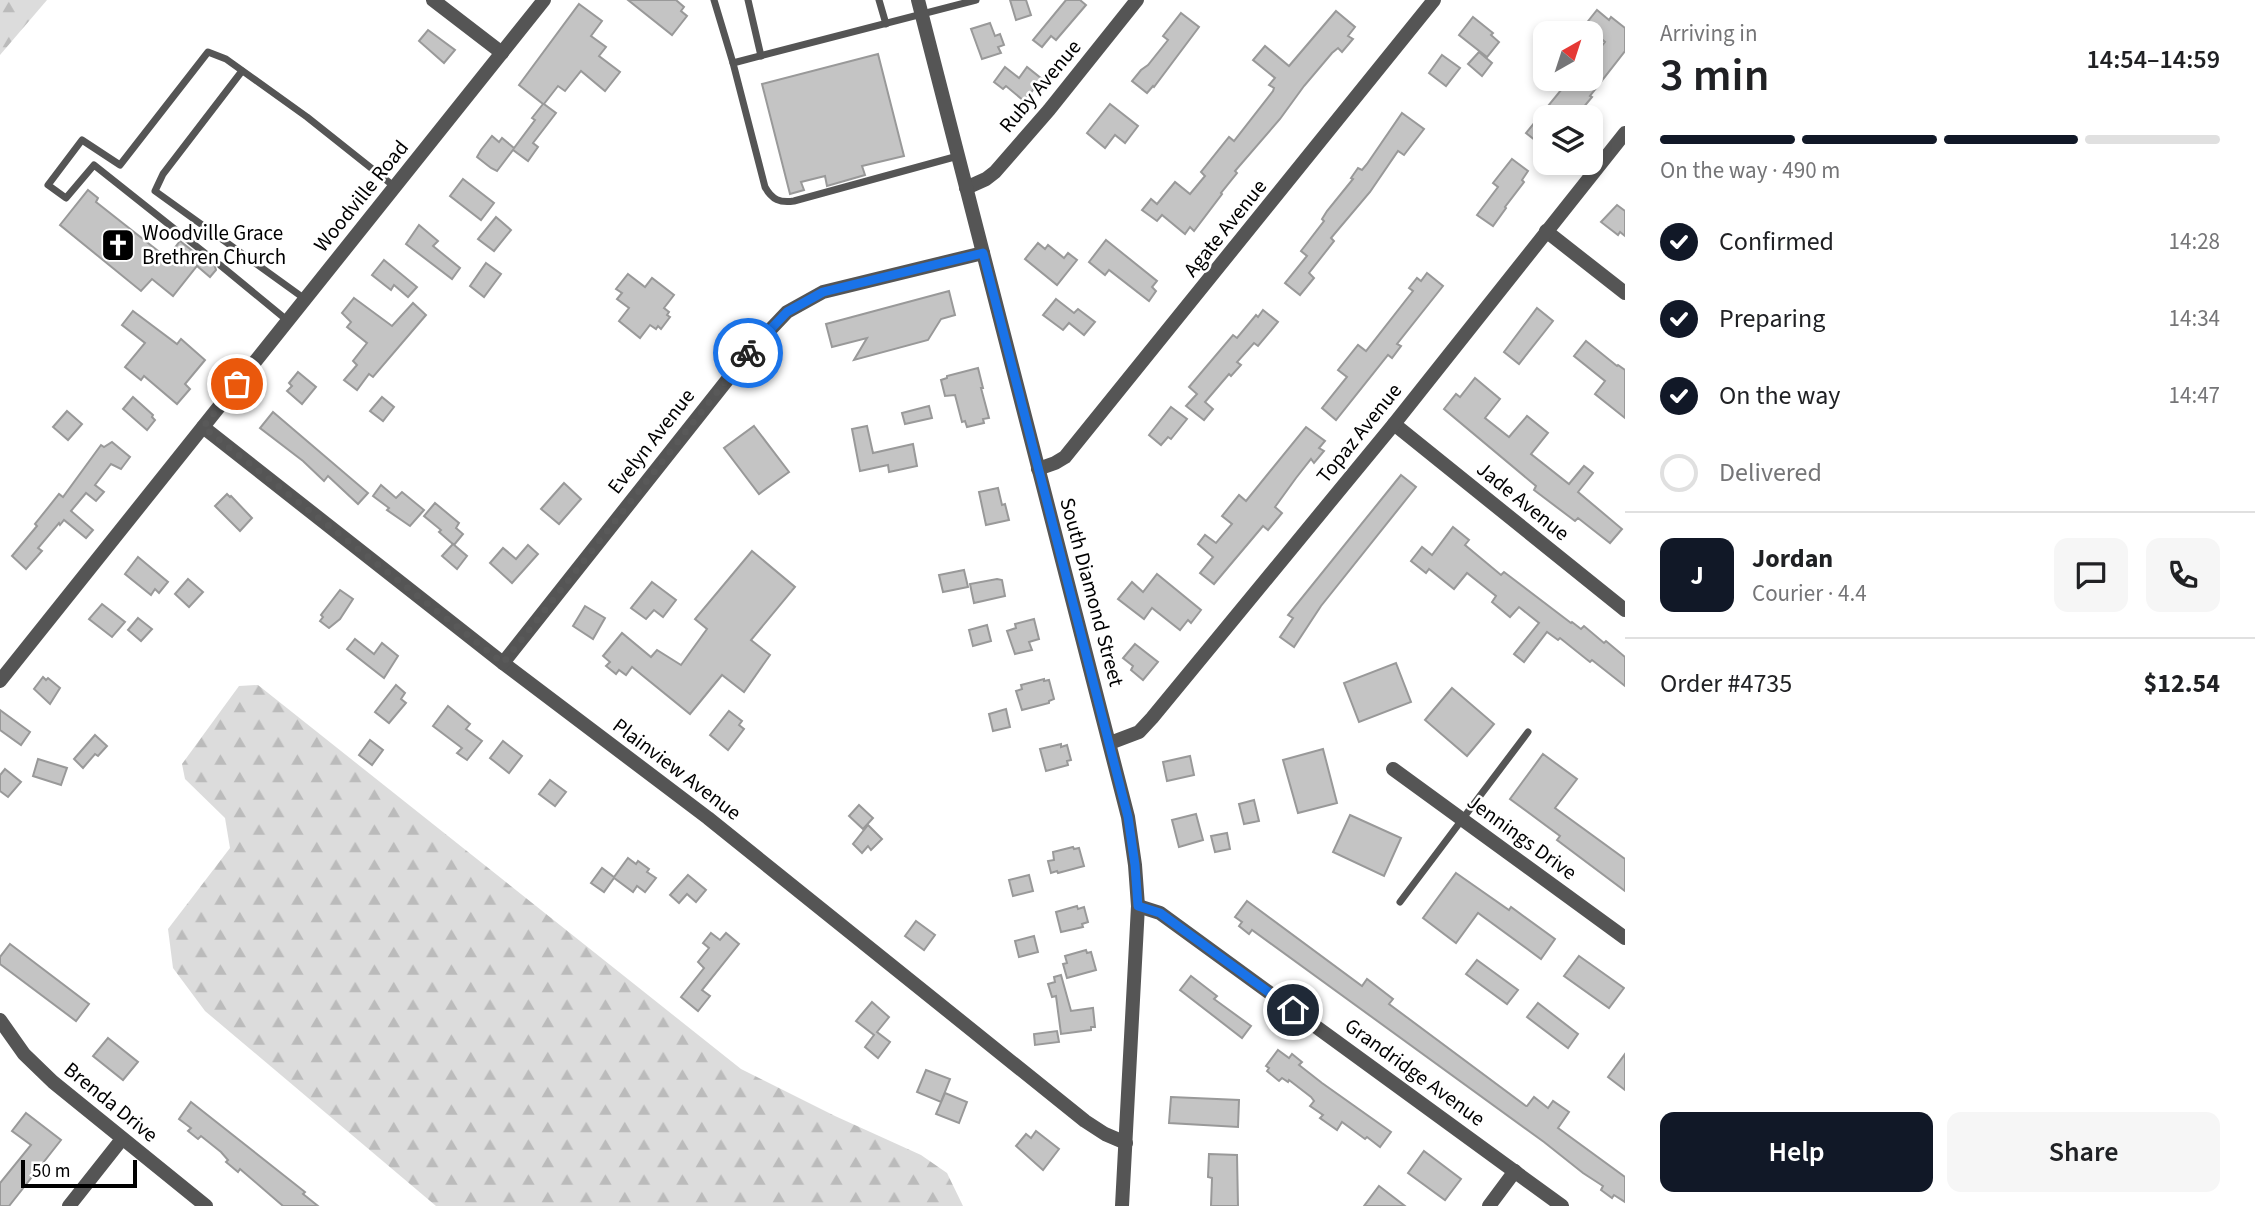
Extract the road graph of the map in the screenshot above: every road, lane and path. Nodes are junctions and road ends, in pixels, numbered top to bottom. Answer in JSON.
{"nodes":[{"id":1,"x":433,"y":0,"type":"edge"},
{"id":2,"x":544,"y":0,"type":"edge"},
{"id":3,"x":715,"y":0,"type":"edge"},
{"id":4,"x":748,"y":0,"type":"edge"},
{"id":5,"x":880,"y":0,"type":"edge"},
{"id":6,"x":918,"y":0,"type":"edge"},
{"id":7,"x":976,"y":0,"type":"edge"},
{"id":8,"x":1137,"y":0,"type":"edge"},
{"id":9,"x":1434,"y":0,"type":"edge"},
{"id":10,"x":922,"y":16,"type":"junction"},
{"id":11,"x":886,"y":24,"type":"junction"},
{"id":12,"x":502,"y":53,"type":"junction"},
{"id":13,"x":761,"y":56,"type":"junction"},
{"id":14,"x":733,"y":63,"type":"junction"},
{"id":15,"x":242,"y":71,"type":"junction"},
{"id":16,"x":1625,"y":133,"type":"edge"},
{"id":17,"x":958,"y":156,"type":"junction"},
{"id":18,"x":395,"y":187,"type":"junction"},
{"id":19,"x":966,"y":188,"type":"junction"},
{"id":20,"x":1546,"y":231,"type":"junction"},
{"id":21,"x":983,"y":253,"type":"junction"},
{"id":22,"x":206,"y":254,"type":"dead end"},
{"id":23,"x":219,"y":265,"type":"dead end"},
{"id":24,"x":1625,"y":293,"type":"edge"},
{"id":25,"x":305,"y":299,"type":"junction"},
{"id":26,"x":288,"y":321,"type":"junction"},
{"id":27,"x":1394,"y":424,"type":"junction"},
{"id":28,"x":203,"y":427,"type":"junction"},
{"id":29,"x":1038,"y":469,"type":"junction"},
{"id":30,"x":1625,"y":610,"type":"edge"},
{"id":31,"x":503,"y":663,"type":"junction"},
{"id":32,"x":0,"y":681,"type":"edge"},
{"id":33,"x":1528,"y":732,"type":"dead end"},
{"id":34,"x":1110,"y":743,"type":"junction"},
{"id":35,"x":1393,"y":769,"type":"dead end"},
{"id":36,"x":1463,"y":820,"type":"junction"},
{"id":37,"x":1400,"y":902,"type":"dead end"},
{"id":38,"x":1138,"y":906,"type":"junction"},
{"id":39,"x":1625,"y":938,"type":"edge"},
{"id":40,"x":0,"y":1020,"type":"edge"},
{"id":41,"x":122,"y":1139,"type":"junction"},
{"id":42,"x":1126,"y":1143,"type":"junction"},
{"id":43,"x":1515,"y":1171,"type":"junction"},
{"id":44,"x":69,"y":1206,"type":"edge"},
{"id":45,"x":206,"y":1206,"type":"edge"},
{"id":46,"x":1122,"y":1206,"type":"edge"},
{"id":47,"x":1489,"y":1206,"type":"edge"},
{"id":48,"x":1562,"y":1206,"type":"edge"}],
"edges":[{"from":1,"to":12,"type":"street"},
{"from":2,"to":12,"type":"street","name":"Woodville Road"},
{"from":3,"to":14,"type":"lane"},
{"from":4,"to":13,"type":"lane"},
{"from":5,"to":11,"type":"lane"},
{"from":6,"to":10,"type":"street","name":"South Diamond Street"},
{"from":7,"to":10,"type":"lane"},
{"from":8,"to":19,"type":"street","name":"Ruby Avenue"},
{"from":9,"to":29,"type":"street","name":"Agate Avenue"},
{"from":10,"to":11,"type":"lane"},
{"from":10,"to":17,"type":"street","name":"South Diamond Street"},
{"from":11,"to":13,"type":"lane"},
{"from":12,"to":18,"type":"street","name":"Woodville Road"},
{"from":13,"to":14,"type":"lane"},
{"from":14,"to":17,"type":"lane"},
{"from":15,"to":18,"type":"lane"},
{"from":15,"to":22,"type":"lane"},
{"from":15,"to":25,"type":"lane"},
{"from":16,"to":20,"type":"street","name":"Topaz Avenue"},
{"from":17,"to":19,"type":"street","name":"South Diamond Street"},
{"from":18,"to":25,"type":"street","name":"Woodville Road"},
{"from":19,"to":21,"type":"street","name":"South Diamond Street"},
{"from":20,"to":24,"type":"street"},
{"from":20,"to":27,"type":"street","name":"Topaz Avenue"},
{"from":21,"to":29,"type":"street","name":"South Diamond Street"},
{"from":21,"to":31,"type":"street","name":"Evelyn Avenue"},
{"from":23,"to":26,"type":"lane"},
{"from":25,"to":26,"type":"street","name":"Woodville Road"},
{"from":26,"to":28,"type":"street","name":"Woodville Road"},
{"from":27,"to":30,"type":"street","name":"Jade Avenue"},
{"from":27,"to":34,"type":"street","name":"Topaz Avenue"},
{"from":28,"to":31,"type":"street","name":"Plainview Avenue"},
{"from":28,"to":32,"type":"street","name":"Woodville Road"},
{"from":29,"to":34,"type":"street","name":"South Diamond Street"},
{"from":31,"to":42,"type":"street","name":"Plainview Avenue"},
{"from":33,"to":36,"type":"lane"},
{"from":34,"to":38,"type":"street","name":"South Diamond Street"},
{"from":35,"to":36,"type":"street","name":"Jennings Drive"},
{"from":36,"to":37,"type":"lane"},
{"from":36,"to":39,"type":"street","name":"Jennings Drive"},
{"from":38,"to":42,"type":"street","name":"South Diamond Street"},
{"from":38,"to":43,"type":"street","name":"Grandridge Avenue"},
{"from":40,"to":41,"type":"street","name":"Brenda Drive"},
{"from":41,"to":44,"type":"street"},
{"from":41,"to":45,"type":"street","name":"Brenda Drive"},
{"from":42,"to":46,"type":"street","name":"South Diamond Street"},
{"from":43,"to":47,"type":"street"},
{"from":43,"to":48,"type":"street","name":"Grandridge Avenue"}]}
